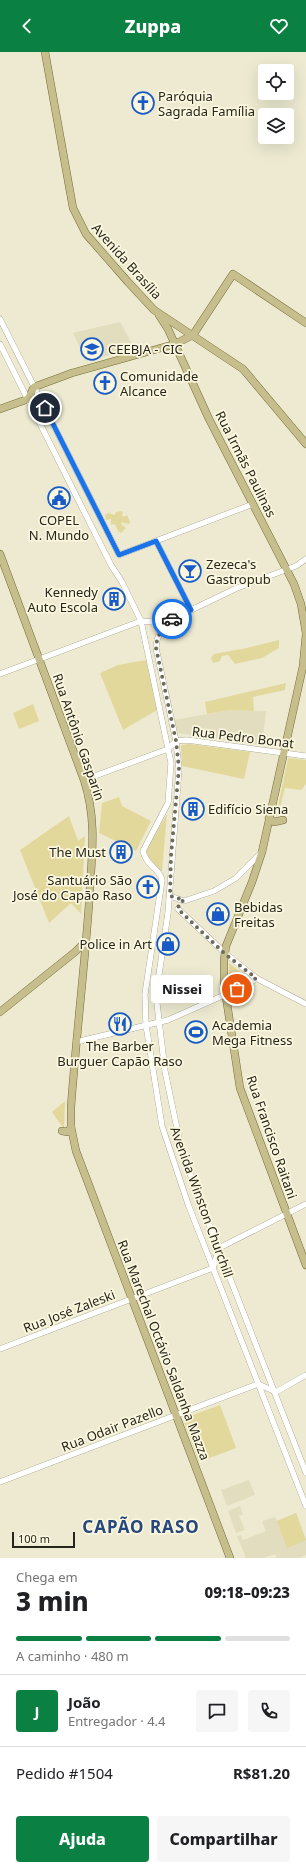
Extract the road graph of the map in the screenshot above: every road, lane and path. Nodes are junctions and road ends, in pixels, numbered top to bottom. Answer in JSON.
{"nodes":[{"id":1,"x":45,"y":52,"type":"edge"},
{"id":2,"x":154,"y":310,"type":"junction"},
{"id":3,"x":0,"y":320,"type":"edge"},
{"id":4,"x":306,"y":323,"type":"edge"},
{"id":5,"x":193,"y":335,"type":"junction"},
{"id":6,"x":0,"y":344,"type":"edge"},
{"id":7,"x":175,"y":344,"type":"junction"},
{"id":8,"x":34,"y":387,"type":"junction"},
{"id":9,"x":28,"y":399,"type":"junction"},
{"id":10,"x":0,"y":409,"type":"edge"},
{"id":11,"x":306,"y":444,"type":"edge"},
{"id":12,"x":253,"y":504,"type":"junction"},
{"id":13,"x":156,"y":541,"type":"junction"},
{"id":14,"x":0,"y":554,"type":"edge"},
{"id":15,"x":119,"y":555,"type":"junction"},
{"id":16,"x":306,"y":559,"type":"edge"},
{"id":17,"x":111,"y":565,"type":"junction"},
{"id":18,"x":286,"y":569,"type":"junction"},
{"id":19,"x":191,"y":610,"type":"junction"},
{"id":20,"x":141,"y":621,"type":"junction"},
{"id":21,"x":164,"y":623,"type":"junction"},
{"id":22,"x":306,"y":633,"type":"edge"},
{"id":23,"x":39,"y":659,"type":"junction"},
{"id":24,"x":0,"y":674,"type":"edge"},
{"id":25,"x":176,"y":741,"type":"junction"},
{"id":26,"x":168,"y":749,"type":"junction"},
{"id":27,"x":284,"y":753,"type":"junction"},
{"id":28,"x":306,"y":756,"type":"edge"},
{"id":29,"x":84,"y":780,"type":"junction"},
{"id":30,"x":269,"y":818,"type":"junction"},
{"id":31,"x":282,"y":820,"type":"dead end"},
{"id":32,"x":262,"y":852,"type":"junction"},
{"id":33,"x":170,"y":896,"type":"junction"},
{"id":34,"x":184,"y":900,"type":"junction"},
{"id":35,"x":178,"y":909,"type":"junction"},
{"id":36,"x":168,"y":913,"type":"junction"},
{"id":37,"x":86,"y":941,"type":"junction"},
{"id":38,"x":225,"y":954,"type":"junction"},
{"id":39,"x":256,"y":978,"type":"junction"},
{"id":40,"x":226,"y":994,"type":"junction"},
{"id":41,"x":306,"y":1004,"type":"edge"},
{"id":42,"x":0,"y":1012,"type":"edge"},
{"id":43,"x":158,"y":1022,"type":"junction"},
{"id":44,"x":146,"y":1025,"type":"junction"},
{"id":45,"x":76,"y":1042,"type":"junction"},
{"id":46,"x":71,"y":1127,"type":"junction"},
{"id":47,"x":62,"y":1131,"type":"dead end"},
{"id":48,"x":76,"y":1151,"type":"joint"},
{"id":49,"x":306,"y":1204,"type":"edge"},
{"id":50,"x":286,"y":1214,"type":"junction"},
{"id":51,"x":219,"y":1248,"type":"junction"},
{"id":52,"x":306,"y":1265,"type":"edge"},
{"id":53,"x":213,"y":1268,"type":"junction"},
{"id":54,"x":132,"y":1299,"type":"junction"},
{"id":55,"x":0,"y":1349,"type":"edge"},
{"id":56,"x":306,"y":1375,"type":"edge"},
{"id":57,"x":258,"y":1384,"type":"junction"},
{"id":58,"x":275,"y":1391,"type":"junction"},
{"id":59,"x":176,"y":1415,"type":"junction"},
{"id":60,"x":306,"y":1473,"type":"edge"},
{"id":61,"x":0,"y":1482,"type":"edge"},
{"id":62,"x":306,"y":1506,"type":"edge"},
{"id":63,"x":230,"y":1558,"type":"edge"}],
"edges":[{"from":1,"to":2,"type":"main road","name":"Avenida Brasília"},
{"from":2,"to":5,"type":"main road","name":"Avenida Brasília"},
{"from":2,"to":7,"type":"main road","name":"Rua Irmãs Paulinas"},
{"from":3,"to":8,"type":"street"},
{"from":4,"to":5,"type":"main road"},
{"from":5,"to":7,"type":"main road"},
{"from":5,"to":11,"type":"main road","name":"Avenida Brasília"},
{"from":6,"to":9,"type":"street"},
{"from":7,"to":8,"type":"main road"},
{"from":7,"to":12,"type":"main road","name":"Rua Irmãs Paulinas"},
{"from":8,"to":9,"type":"main road"},
{"from":8,"to":15,"type":"street"},
{"from":9,"to":10,"type":"main road"},
{"from":9,"to":17,"type":"street"},
{"from":12,"to":13,"type":"street"},
{"from":12,"to":18,"type":"main road","name":"Rua Irmãs Paulinas"},
{"from":13,"to":15,"type":"street"},
{"from":13,"to":19,"type":"street"},
{"from":14,"to":23,"type":"main road","name":"Rua Antônio Gasparin"},
{"from":15,"to":17,"type":"street"},
{"from":16,"to":18,"type":"street"},
{"from":17,"to":20,"type":"street"},
{"from":18,"to":19,"type":"street"},
{"from":18,"to":22,"type":"main road","name":"Rua Irmãs Paulinas"},
{"from":19,"to":21,"type":"street"},
{"from":20,"to":21,"type":"street"},
{"from":20,"to":23,"type":"street"},
{"from":20,"to":26,"type":"street"},
{"from":21,"to":25,"type":"street","name":"Avenida Winston Churchill"},
{"from":22,"to":27,"type":"main road","name":"Rua Irmãs Paulinas"},
{"from":23,"to":24,"type":"street"},
{"from":23,"to":29,"type":"main road","name":"Rua Antônio Gasparin"},
{"from":25,"to":26,"type":"street"},
{"from":25,"to":27,"type":"street","name":"Rua Pedro Bonat"},
{"from":25,"to":33,"type":"street","name":"Avenida Winston Churchill"},
{"from":26,"to":29,"type":"street"},
{"from":26,"to":44,"type":"street","name":"Avenida Winston Churchill"},
{"from":27,"to":28,"type":"street","name":"Rua Pedro Bonat"},
{"from":27,"to":30,"type":"main road","name":"Rua Irmãs Paulinas"},
{"from":29,"to":37,"type":"main road","name":"Rua Antônio Gasparin"},
{"from":30,"to":31,"type":"main road"},
{"from":30,"to":32,"type":"main road","name":"Rua Irmãs Paulinas"},
{"from":32,"to":34,"type":"street"},
{"from":32,"to":38,"type":"main road","name":"Rua Francisco Raitani"},
{"from":33,"to":34,"type":"street"},
{"from":33,"to":36,"type":"street","name":"Avenida Winston Churchill"},
{"from":34,"to":35,"type":"street"},
{"from":35,"to":36,"type":"street"},
{"from":35,"to":38,"type":"street"},
{"from":36,"to":43,"type":"street","name":"Avenida Winston Churchill"},
{"from":37,"to":42,"type":"main road"},
{"from":37,"to":45,"type":"main road","name":"Rua Antônio Gasparin"},
{"from":38,"to":39,"type":"street"},
{"from":38,"to":40,"type":"main road","name":"Rua Francisco Raitani"},
{"from":39,"to":40,"type":"street"},
{"from":39,"to":41,"type":"street"},
{"from":40,"to":43,"type":"street"},
{"from":40,"to":50,"type":"main road","name":"Rua Francisco Raitani"},
{"from":43,"to":44,"type":"street"},
{"from":43,"to":51,"type":"street","name":"Avenida Winston Churchill"},
{"from":44,"to":45,"type":"street"},
{"from":44,"to":53,"type":"street","name":"Avenida Winston Churchill"},
{"from":45,"to":46,"type":"main road","name":"Rua Antônio Gasparin"},
{"from":46,"to":47,"type":"main road"},
{"from":46,"to":48,"type":"main road","name":"Rua Antônio Gasparin"},
{"from":48,"to":54,"type":"main road","name":"Rua Marechal Octávio Saldanha Mazza"},
{"from":49,"to":50,"type":"street"},
{"from":50,"to":51,"type":"street"},
{"from":50,"to":52,"type":"main road","name":"Rua Francisco Raitani"},
{"from":51,"to":53,"type":"street"},
{"from":51,"to":58,"type":"street","name":"Avenida Winston Churchill"},
{"from":53,"to":54,"type":"street","name":"Rua José Zaleski"},
{"from":53,"to":57,"type":"street","name":"Avenida Winston Churchill"},
{"from":54,"to":55,"type":"street","name":"Rua José Zaleski"},
{"from":54,"to":59,"type":"main road","name":"Rua Marechal Octávio Saldanha Mazza"},
{"from":56,"to":58,"type":"street"},
{"from":57,"to":58,"type":"street"},
{"from":57,"to":59,"type":"street","name":"Rua Odair Pazello"},
{"from":57,"to":62,"type":"street","name":"Avenida Winston Churchill"},
{"from":58,"to":60,"type":"street","name":"Avenida Winston Churchill"},
{"from":59,"to":61,"type":"street","name":"Rua Odair Pazello"},
{"from":59,"to":63,"type":"main road","name":"Rua Marechal Octávio Saldanha Mazza"}]}
